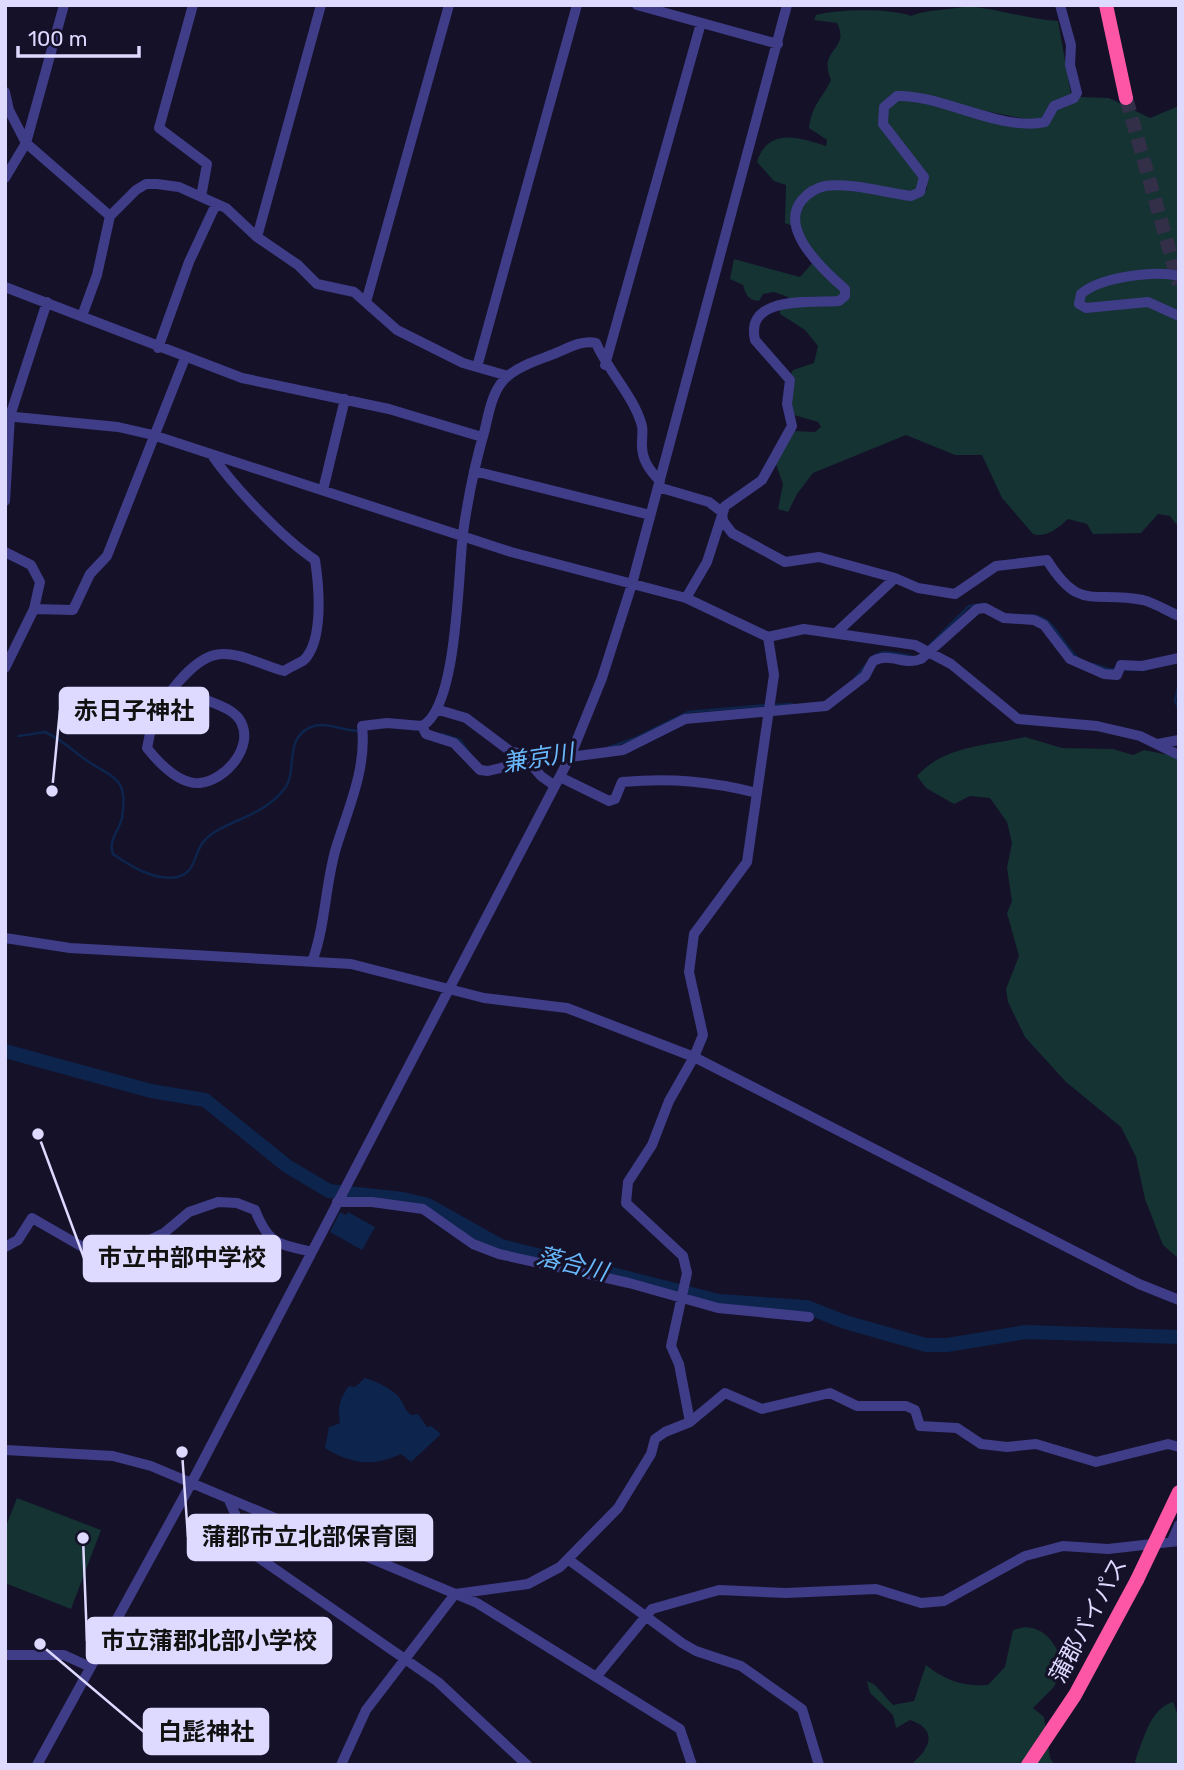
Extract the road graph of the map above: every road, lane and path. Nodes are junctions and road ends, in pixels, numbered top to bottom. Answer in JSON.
{"nodes":[{"id":1,"x":64,"y":5,"type":"edge"},
{"id":2,"x":193,"y":5,"type":"edge"},
{"id":3,"x":321,"y":5,"type":"edge"},
{"id":4,"x":449,"y":5,"type":"edge"},
{"id":5,"x":577,"y":5,"type":"edge"},
{"id":6,"x":638,"y":5,"type":"edge"},
{"id":7,"x":788,"y":5,"type":"edge"},
{"id":8,"x":1060,"y":5,"type":"edge"},
{"id":9,"x":1106,"y":5,"type":"edge"},
{"id":10,"x":1112,"y":5,"type":"edge"},
{"id":11,"x":701,"y":23,"type":"junction"},
{"id":12,"x":778,"y":44,"type":"junction"},
{"id":13,"x":5,"y":92,"type":"edge"},
{"id":14,"x":26,"y":143,"type":"junction"},
{"id":15,"x":5,"y":178,"type":"edge"},
{"id":16,"x":201,"y":197,"type":"junction"},
{"id":17,"x":216,"y":204,"type":"junction"},
{"id":18,"x":110,"y":216,"type":"junction"},
{"id":19,"x":257,"y":237,"type":"junction"},
{"id":20,"x":1179,"y":276,"type":"edge"},
{"id":21,"x":5,"y":287,"type":"edge"},
{"id":22,"x":47,"y":302,"type":"junction"},
{"id":23,"x":366,"y":302,"type":"junction"},
{"id":24,"x":82,"y":316,"type":"junction"},
{"id":25,"x":1179,"y":316,"type":"edge"},
{"id":26,"x":158,"y":348,"type":"junction"},
{"id":27,"x":185,"y":358,"type":"junction"},
{"id":28,"x":605,"y":365,"type":"junction"},
{"id":29,"x":477,"y":367,"type":"junction"},
{"id":30,"x":508,"y":376,"type":"junction"},
{"id":31,"x":345,"y":399,"type":"junction"},
{"id":32,"x":8,"y":416,"type":"edge"},
{"id":33,"x":153,"y":435,"type":"junction"},
{"id":34,"x":482,"y":437,"type":"junction"},
{"id":35,"x":211,"y":454,"type":"junction"},
{"id":36,"x":474,"y":471,"type":"junction"},
{"id":37,"x":659,"y":484,"type":"junction"},
{"id":38,"x":323,"y":490,"type":"junction"},
{"id":39,"x":5,"y":501,"type":"edge"},
{"id":40,"x":722,"y":512,"type":"junction"},
{"id":41,"x":650,"y":515,"type":"junction"},
{"id":42,"x":463,"y":534,"type":"junction"},
{"id":43,"x":5,"y":552,"type":"edge"},
{"id":44,"x":895,"y":578,"type":"junction"},
{"id":45,"x":632,"y":584,"type":"junction"},
{"id":46,"x":686,"y":598,"type":"junction"},
{"id":47,"x":34,"y":609,"type":"junction"},
{"id":48,"x":1179,"y":616,"type":"edge"},
{"id":49,"x":836,"y":633,"type":"junction"},
{"id":50,"x":768,"y":637,"type":"junction"},
{"id":51,"x":925,"y":650,"type":"junction"},
{"id":52,"x":1179,"y":658,"type":"edge"},
{"id":53,"x":5,"y":668,"type":"edge"},
{"id":54,"x":195,"y":707,"type":"dead end"},
{"id":55,"x":769,"y":707,"type":"junction"},
{"id":56,"x":439,"y":710,"type":"junction"},
{"id":57,"x":423,"y":729,"type":"junction"},
{"id":58,"x":1179,"y":740,"type":"edge"},
{"id":59,"x":1158,"y":744,"type":"junction"},
{"id":60,"x":571,"y":753,"type":"junction"},
{"id":61,"x":1179,"y":755,"type":"edge"},
{"id":62,"x":526,"y":758,"type":"junction"},
{"id":63,"x":557,"y":781,"type":"junction"},
{"id":64,"x":757,"y":793,"type":"junction"},
{"id":65,"x":5,"y":938,"type":"edge"},
{"id":66,"x":313,"y":959,"type":"junction"},
{"id":67,"x":449,"y":986,"type":"junction"},
{"id":68,"x":694,"y":1058,"type":"junction"},
{"id":69,"x":337,"y":1201,"type":"junction"},
{"id":70,"x":5,"y":1238,"type":"edge"},
{"id":71,"x":18,"y":1240,"type":"junction"},
{"id":72,"x":5,"y":1248,"type":"edge"},
{"id":73,"x":312,"y":1252,"type":"junction"},
{"id":74,"x":680,"y":1298,"type":"junction"},
{"id":75,"x":1179,"y":1300,"type":"edge"},
{"id":76,"x":809,"y":1317,"type":"dead end"},
{"id":77,"x":690,"y":1422,"type":"junction"},
{"id":78,"x":1179,"y":1447,"type":"edge"},
{"id":79,"x":5,"y":1450,"type":"edge"},
{"id":80,"x":191,"y":1482,"type":"junction"},
{"id":81,"x":1179,"y":1492,"type":"edge"},
{"id":82,"x":229,"y":1500,"type":"junction"},
{"id":83,"x":1179,"y":1505,"type":"edge"},
{"id":84,"x":1179,"y":1525,"type":"edge"},
{"id":85,"x":1175,"y":1541,"type":"edge"},
{"id":86,"x":569,"y":1560,"type":"junction"},
{"id":87,"x":1139,"y":1581,"type":"junction"},
{"id":88,"x":455,"y":1594,"type":"junction"},
{"id":89,"x":645,"y":1618,"type":"junction"},
{"id":90,"x":5,"y":1656,"type":"edge"},
{"id":91,"x":405,"y":1661,"type":"junction"},
{"id":92,"x":90,"y":1667,"type":"junction"},
{"id":93,"x":596,"y":1677,"type":"junction"},
{"id":94,"x":37,"y":1765,"type":"edge"},
{"id":95,"x":341,"y":1765,"type":"edge"},
{"id":96,"x":527,"y":1765,"type":"edge"},
{"id":97,"x":692,"y":1765,"type":"edge"},
{"id":98,"x":819,"y":1765,"type":"edge"},
{"id":99,"x":1028,"y":1765,"type":"edge"},
{"id":100,"x":1036,"y":1765,"type":"edge"}],
"edges":[{"from":1,"to":14,"type":"street"},
{"from":2,"to":16,"type":"street"},
{"from":3,"to":19,"type":"street"},
{"from":4,"to":23,"type":"street"},
{"from":5,"to":29,"type":"street"},
{"from":6,"to":11,"type":"street"},
{"from":7,"to":12,"type":"street"},
{"from":8,"to":40,"type":"street"},
{"from":9,"to":10,"type":"highway"},
{"from":11,"to":12,"type":"street"},
{"from":11,"to":28,"type":"street"},
{"from":12,"to":37,"type":"street"},
{"from":13,"to":14,"type":"street"},
{"from":14,"to":15,"type":"street"},
{"from":14,"to":18,"type":"street"},
{"from":16,"to":17,"type":"street"},
{"from":16,"to":18,"type":"street"},
{"from":17,"to":19,"type":"street"},
{"from":17,"to":26,"type":"street"},
{"from":18,"to":24,"type":"street"},
{"from":19,"to":23,"type":"street"},
{"from":20,"to":25,"type":"street"},
{"from":21,"to":22,"type":"street"},
{"from":22,"to":24,"type":"street"},
{"from":22,"to":32,"type":"street"},
{"from":23,"to":29,"type":"street"},
{"from":24,"to":26,"type":"street"},
{"from":26,"to":27,"type":"street"},
{"from":27,"to":31,"type":"street"},
{"from":27,"to":33,"type":"street"},
{"from":28,"to":30,"type":"street"},
{"from":28,"to":37,"type":"street"},
{"from":29,"to":30,"type":"street"},
{"from":30,"to":34,"type":"street"},
{"from":31,"to":34,"type":"street"},
{"from":31,"to":38,"type":"street"},
{"from":32,"to":33,"type":"street"},
{"from":32,"to":39,"type":"street"},
{"from":33,"to":35,"type":"street"},
{"from":33,"to":47,"type":"street"},
{"from":34,"to":36,"type":"street"},
{"from":35,"to":38,"type":"street"},
{"from":35,"to":54,"type":"street"},
{"from":36,"to":41,"type":"street"},
{"from":36,"to":42,"type":"street"},
{"from":37,"to":40,"type":"street"},
{"from":37,"to":41,"type":"street"},
{"from":38,"to":42,"type":"street"},
{"from":40,"to":44,"type":"street"},
{"from":40,"to":46,"type":"street"},
{"from":41,"to":45,"type":"street"},
{"from":42,"to":45,"type":"street"},
{"from":42,"to":56,"type":"street"},
{"from":43,"to":47,"type":"street"},
{"from":44,"to":48,"type":"street"},
{"from":44,"to":49,"type":"street"},
{"from":45,"to":46,"type":"street"},
{"from":45,"to":60,"type":"street"},
{"from":46,"to":50,"type":"street"},
{"from":47,"to":53,"type":"street"},
{"from":49,"to":50,"type":"street"},
{"from":49,"to":51,"type":"street"},
{"from":50,"to":55,"type":"street"},
{"from":51,"to":52,"type":"street"},
{"from":51,"to":55,"type":"street"},
{"from":51,"to":59,"type":"street"},
{"from":55,"to":60,"type":"street"},
{"from":55,"to":64,"type":"street"},
{"from":56,"to":57,"type":"street"},
{"from":56,"to":62,"type":"street"},
{"from":57,"to":62,"type":"street"},
{"from":57,"to":66,"type":"street"},
{"from":58,"to":59,"type":"street"},
{"from":59,"to":61,"type":"street"},
{"from":60,"to":63,"type":"street"},
{"from":62,"to":63,"type":"street"},
{"from":63,"to":64,"type":"street"},
{"from":63,"to":67,"type":"street"},
{"from":64,"to":68,"type":"street"},
{"from":65,"to":66,"type":"street"},
{"from":66,"to":67,"type":"street"},
{"from":67,"to":68,"type":"street"},
{"from":67,"to":69,"type":"street"},
{"from":68,"to":74,"type":"street"},
{"from":68,"to":75,"type":"street"},
{"from":69,"to":73,"type":"street"},
{"from":69,"to":74,"type":"street"},
{"from":70,"to":71,"type":"street"},
{"from":71,"to":72,"type":"street"},
{"from":71,"to":73,"type":"street"},
{"from":73,"to":80,"type":"street"},
{"from":74,"to":76,"type":"street"},
{"from":74,"to":77,"type":"street"},
{"from":77,"to":78,"type":"street"},
{"from":77,"to":86,"type":"street"},
{"from":79,"to":80,"type":"street"},
{"from":80,"to":82,"type":"street"},
{"from":80,"to":92,"type":"street"},
{"from":81,"to":87,"type":"highway","name":"蒲郡バイパス","bridge":true},
{"from":82,"to":88,"type":"street"},
{"from":82,"to":91,"type":"street"},
{"from":83,"to":87,"type":"highway","name":"蒲郡バイパス","bridge":true},
{"from":84,"to":85,"type":"street"},
{"from":85,"to":89,"type":"street"},
{"from":86,"to":88,"type":"street"},
{"from":86,"to":89,"type":"street"},
{"from":87,"to":99,"type":"highway","name":"蒲郡バイパス"},
{"from":87,"to":100,"type":"highway","name":"蒲郡バイパス"},
{"from":88,"to":91,"type":"street"},
{"from":88,"to":93,"type":"street"},
{"from":89,"to":93,"type":"street"},
{"from":89,"to":98,"type":"street"},
{"from":90,"to":92,"type":"street"},
{"from":91,"to":95,"type":"street"},
{"from":91,"to":96,"type":"street"},
{"from":92,"to":94,"type":"street"},
{"from":93,"to":97,"type":"street"}]}
